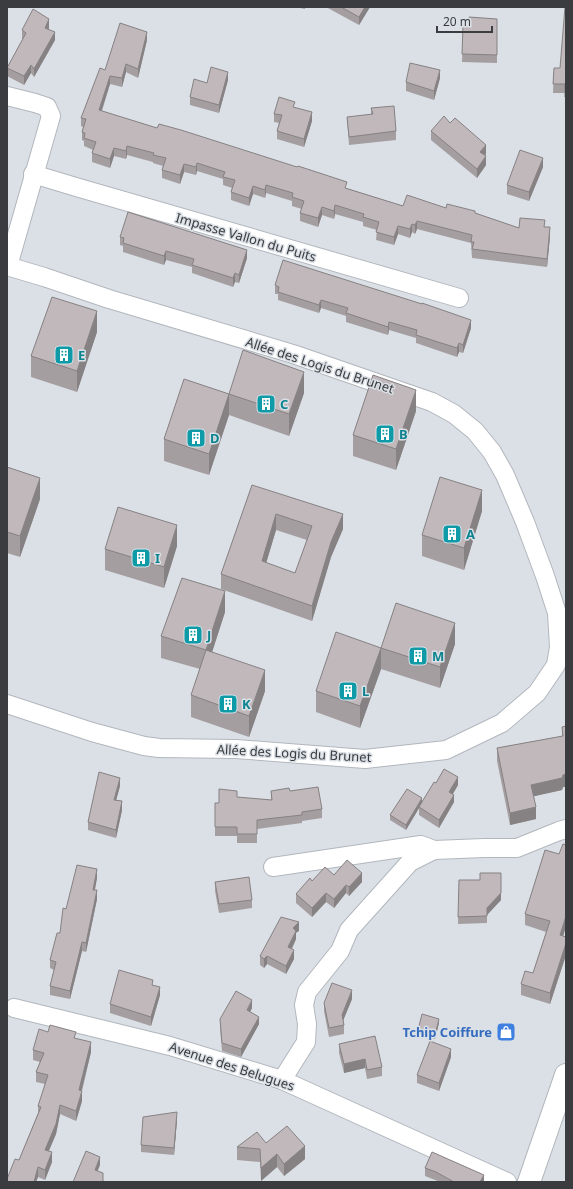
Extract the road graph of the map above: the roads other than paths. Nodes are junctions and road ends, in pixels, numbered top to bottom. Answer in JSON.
{"nodes":[{"id":1,"x":7,"y":96,"type":"edge"},
{"id":2,"x":33,"y":174,"type":"junction"},
{"id":3,"x":7,"y":266,"type":"edge"},
{"id":4,"x":459,"y":298,"type":"dead end"},
{"id":5,"x":555,"y":664,"type":"edge"},
{"id":6,"x":7,"y":704,"type":"edge"},
{"id":7,"x":566,"y":829,"type":"edge"},
{"id":8,"x":434,"y":850,"type":"junction"},
{"id":9,"x":273,"y":867,"type":"dead end"},
{"id":10,"x":14,"y":1008,"type":"dead end"},
{"id":11,"x":566,"y":1075,"type":"edge"},
{"id":12,"x":282,"y":1080,"type":"junction"},
{"id":13,"x":566,"y":1112,"type":"edge"},
{"id":14,"x":507,"y":1182,"type":"edge"},
{"id":15,"x":529,"y":1182,"type":"edge"},
{"id":16,"x":541,"y":1182,"type":"edge"}],
"edges":[{"from":1,"to":2,"type":"street"},
{"from":2,"to":3,"type":"street"},
{"from":2,"to":4,"type":"street","name":"Impasse Vallon du Puits"},
{"from":3,"to":5,"type":"street","name":"Allée des Logis du Brunet"},
{"from":5,"to":6,"type":"street","name":"Allée des Logis du Brunet"},
{"from":7,"to":8,"type":"street"},
{"from":8,"to":9,"type":"street"},
{"from":8,"to":12,"type":"street"},
{"from":10,"to":12,"type":"street","name":"Avenue des Belugues"},
{"from":11,"to":15,"type":"street"},
{"from":12,"to":14,"type":"street","name":"Avenue des Belugues"},
{"from":13,"to":16,"type":"street"}]}
